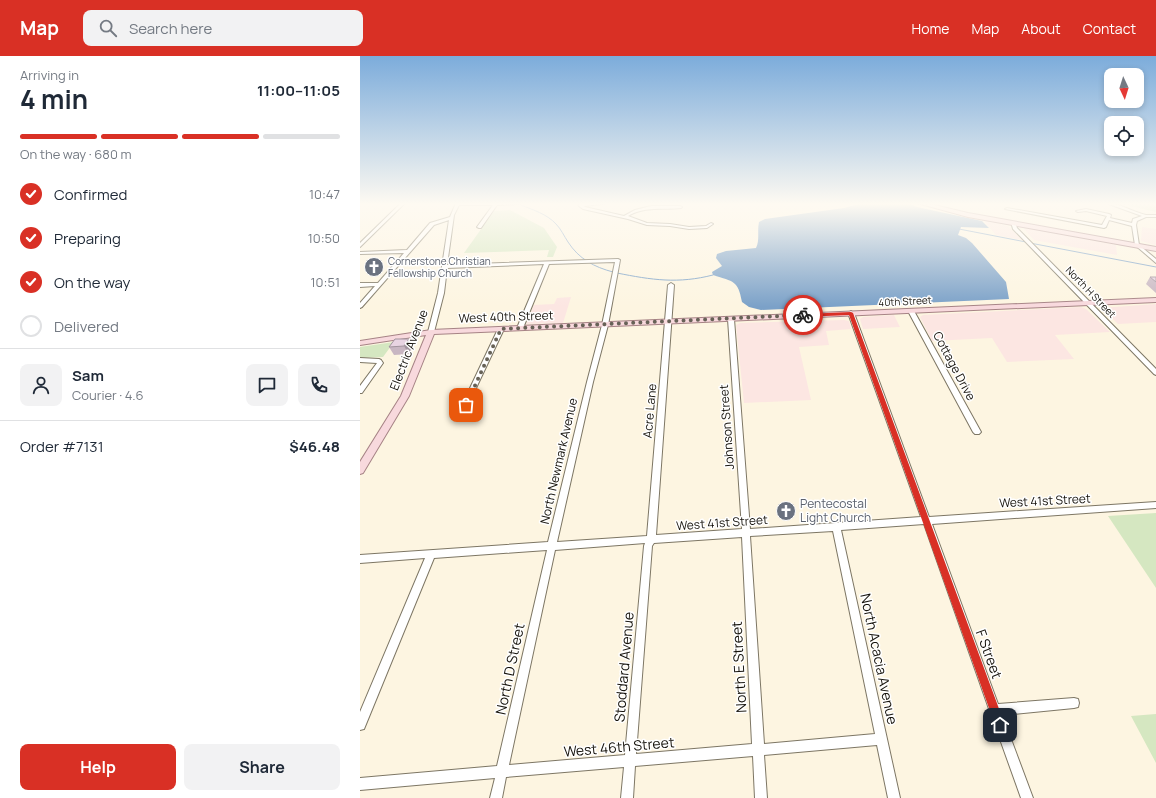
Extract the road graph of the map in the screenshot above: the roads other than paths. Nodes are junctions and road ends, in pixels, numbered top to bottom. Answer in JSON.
{"nodes":[{"id":1,"x":369,"y":238,"type":"edge"},
{"id":2,"x":420,"y":238,"type":"edge"},
{"id":3,"x":449,"y":238,"type":"edge"},
{"id":4,"x":1025,"y":238,"type":"edge"},
{"id":5,"x":1095,"y":238,"type":"edge"},
{"id":6,"x":1136,"y":238,"type":"edge"},
{"id":7,"x":1137,"y":245,"type":"junction"},
{"id":8,"x":360,"y":246,"type":"edge"},
{"id":9,"x":1156,"y":249,"type":"edge"},
{"id":10,"x":408,"y":251,"type":"junction"},
{"id":11,"x":360,"y":253,"type":"edge"},
{"id":12,"x":1156,"y":262,"type":"edge"},
{"id":13,"x":547,"y":263,"type":"junction"},
{"id":14,"x":445,"y":267,"type":"junction"},
{"id":15,"x":379,"y":284,"type":"junction"},
{"id":16,"x":360,"y":285,"type":"edge"},
{"id":17,"x":670,"y":285,"type":"dead end"},
{"id":18,"x":1156,"y":300,"type":"edge"},
{"id":19,"x":1089,"y":303,"type":"junction"},
{"id":20,"x":360,"y":306,"type":"edge"},
{"id":21,"x":911,"y":310,"type":"junction"},
{"id":22,"x":851,"y":313,"type":"junction"},
{"id":23,"x":731,"y":319,"type":"junction"},
{"id":24,"x":668,"y":322,"type":"junction"},
{"id":25,"x":654,"y":323,"type":"joint"},
{"id":26,"x":605,"y":325,"type":"junction"},
{"id":27,"x":520,"y":328,"type":"junction"},
{"id":28,"x":501,"y":329,"type":"junction"},
{"id":29,"x":431,"y":332,"type":"junction"},
{"id":30,"x":397,"y":337,"type":"junction"},
{"id":31,"x":360,"y":343,"type":"edge"},
{"id":32,"x":425,"y":348,"type":"junction"},
{"id":33,"x":360,"y":360,"type":"edge"},
{"id":34,"x":1156,"y":373,"type":"edge"},
{"id":35,"x":360,"y":391,"type":"edge"},
{"id":36,"x":466,"y":405,"type":"dead end"},
{"id":37,"x":977,"y":432,"type":"dead end"},
{"id":38,"x":360,"y":470,"type":"edge"},
{"id":39,"x":1156,"y":505,"type":"edge"},
{"id":40,"x":927,"y":520,"type":"junction"},
{"id":41,"x":836,"y":527,"type":"junction"},
{"id":42,"x":746,"y":533,"type":"junction"},
{"id":43,"x":651,"y":539,"type":"junction"},
{"id":44,"x":552,"y":545,"type":"junction"},
{"id":45,"x":431,"y":554,"type":"junction"},
{"id":46,"x":360,"y":559,"type":"edge"},
{"id":47,"x":1074,"y":703,"type":"dead end"},
{"id":48,"x":994,"y":710,"type":"junction"},
{"id":49,"x":360,"y":725,"type":"edge"},
{"id":50,"x":882,"y":739,"type":"junction"},
{"id":51,"x":758,"y":750,"type":"junction"},
{"id":52,"x":630,"y":761,"type":"junction"},
{"id":53,"x":502,"y":772,"type":"junction"},
{"id":54,"x":360,"y":784,"type":"edge"},
{"id":55,"x":496,"y":798,"type":"edge"},
{"id":56,"x":627,"y":798,"type":"edge"},
{"id":57,"x":761,"y":798,"type":"edge"},
{"id":58,"x":894,"y":798,"type":"edge"},
{"id":59,"x":1026,"y":798,"type":"edge"}],
"edges":[{"from":1,"to":8,"type":"street"},
{"from":2,"to":10,"type":"street"},
{"from":3,"to":14,"type":"street","name":"Electric Avenue"},
{"from":4,"to":19,"type":"street","name":"North H Street"},
{"from":5,"to":7,"type":"main road"},
{"from":6,"to":7,"type":"street"},
{"from":7,"to":9,"type":"main road"},
{"from":7,"to":12,"type":"street"},
{"from":10,"to":11,"type":"street"},
{"from":10,"to":15,"type":"street"},
{"from":13,"to":14,"type":"street"},
{"from":13,"to":26,"type":"street","name":"North Newmark Avenue"},
{"from":13,"to":27,"type":"street"},
{"from":14,"to":29,"type":"street","name":"Electric Avenue"},
{"from":15,"to":16,"type":"street"},
{"from":15,"to":20,"type":"street"},
{"from":17,"to":24,"type":"street","name":"Acre Lane"},
{"from":18,"to":19,"type":"main road","name":"40th Street"},
{"from":19,"to":21,"type":"main road","name":"40th Street"},
{"from":19,"to":34,"type":"street","name":"North H Street"},
{"from":21,"to":22,"type":"main road","name":"40th Street"},
{"from":21,"to":37,"type":"street","name":"Cottage Drive"},
{"from":22,"to":23,"type":"main road","name":"40th Street"},
{"from":22,"to":40,"type":"street","name":"F Street"},
{"from":23,"to":24,"type":"main road","name":"40th Street"},
{"from":23,"to":42,"type":"street","name":"Johnson Street"},
{"from":24,"to":25,"type":"main road","name":"40th Street"},
{"from":24,"to":43,"type":"street","name":"Acre Lane"},
{"from":25,"to":26,"type":"main road","name":"West 40th Street"},
{"from":26,"to":27,"type":"main road","name":"West 40th Street"},
{"from":26,"to":44,"type":"street","name":"North Newmark Avenue"},
{"from":27,"to":28,"type":"main road","name":"West 40th Street"},
{"from":28,"to":29,"type":"main road","name":"West 40th Street"},
{"from":28,"to":36,"type":"street"},
{"from":29,"to":30,"type":"main road","name":"West 40th Street"},
{"from":29,"to":32,"type":"main road","name":"Electric Avenue"},
{"from":30,"to":31,"type":"main road","name":"West 40th Street"},
{"from":30,"to":32,"type":"main road"},
{"from":32,"to":38,"type":"main road","name":"Electric Avenue"},
{"from":33,"to":35,"type":"street"},
{"from":39,"to":40,"type":"street","name":"West 41st Street"},
{"from":40,"to":41,"type":"street","name":"West 41st Street"},
{"from":40,"to":48,"type":"street","name":"F Street"},
{"from":41,"to":42,"type":"street","name":"West 41st Street"},
{"from":41,"to":50,"type":"street","name":"North Acacia Avenue"},
{"from":42,"to":43,"type":"street","name":"West 41st Street"},
{"from":42,"to":51,"type":"street","name":"North E Street"},
{"from":43,"to":44,"type":"street","name":"West 41st Street"},
{"from":43,"to":52,"type":"street","name":"Stoddard Avenue"},
{"from":44,"to":45,"type":"street","name":"West 41st Street"},
{"from":44,"to":53,"type":"street","name":"North D Street"},
{"from":45,"to":46,"type":"street","name":"West 41st Street"},
{"from":45,"to":49,"type":"street"},
{"from":47,"to":48,"type":"street"},
{"from":48,"to":59,"type":"street","name":"F Street"},
{"from":50,"to":51,"type":"street","name":"West 46th Street"},
{"from":50,"to":58,"type":"street","name":"North Acacia Avenue"},
{"from":51,"to":52,"type":"street","name":"West 46th Street"},
{"from":51,"to":57,"type":"street","name":"North E Street"},
{"from":52,"to":53,"type":"street","name":"West 46th Street"},
{"from":52,"to":56,"type":"street","name":"Stoddard Avenue"},
{"from":53,"to":54,"type":"street","name":"West 46th Street"},
{"from":53,"to":55,"type":"street","name":"North D Street"}]}
